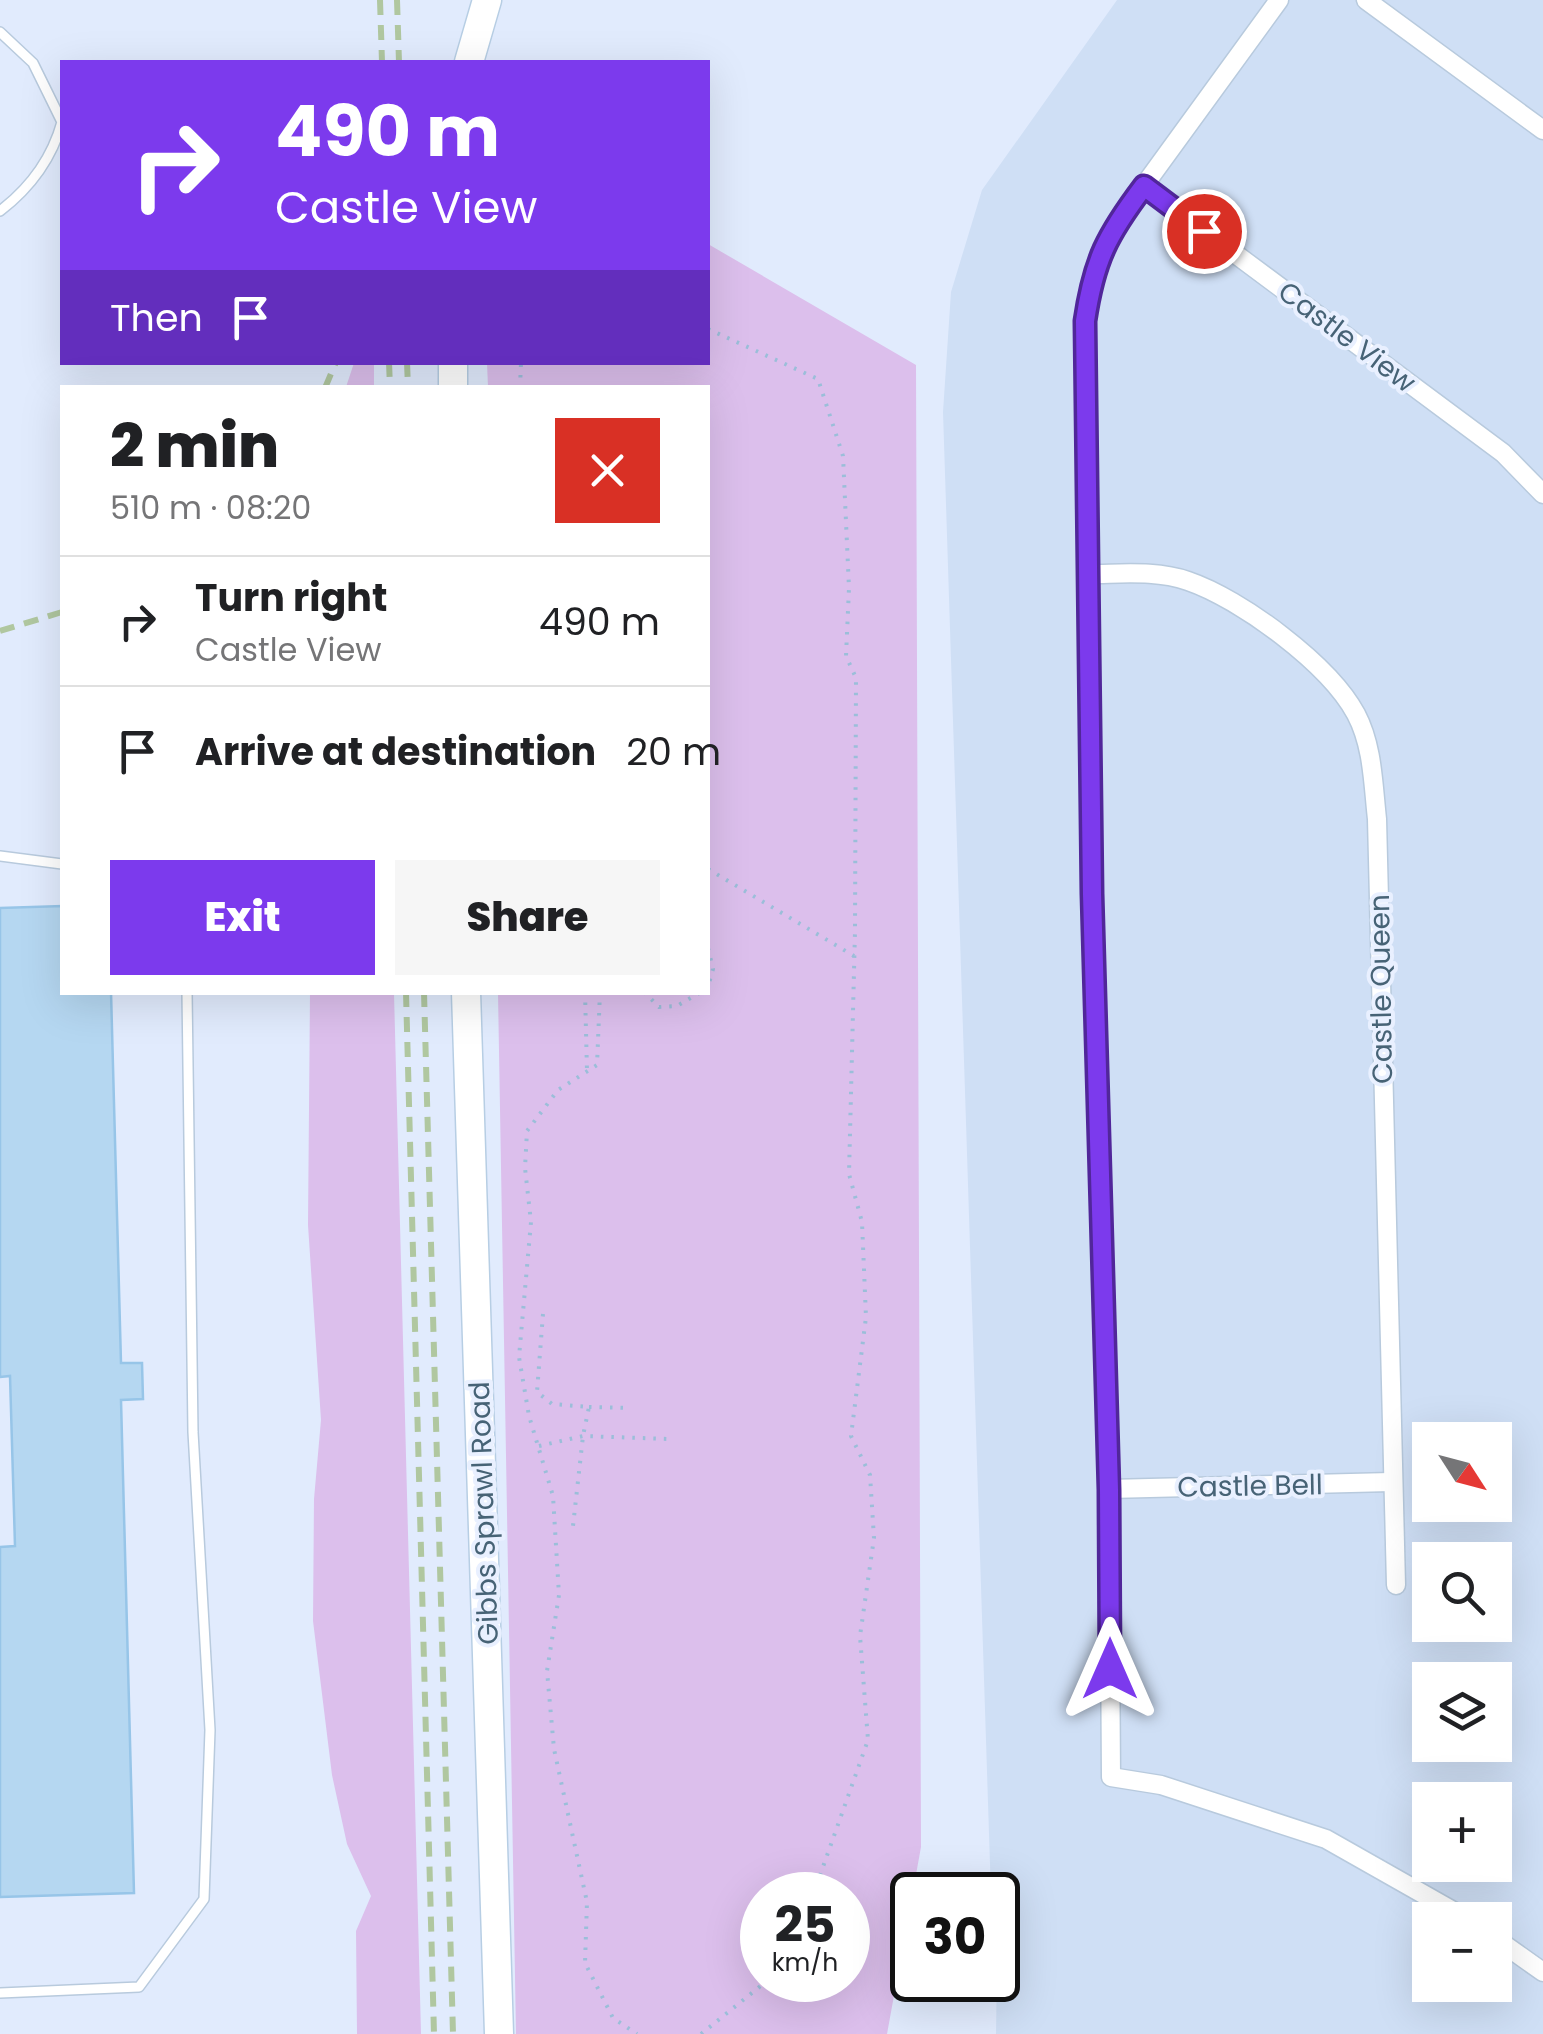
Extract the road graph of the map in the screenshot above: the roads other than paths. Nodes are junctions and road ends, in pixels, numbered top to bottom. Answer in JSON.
{"nodes":[{"id":1,"x":487,"y":0,"type":"edge"},
{"id":2,"x":1279,"y":0,"type":"edge"},
{"id":3,"x":1366,"y":0,"type":"edge"},
{"id":4,"x":0,"y":32,"type":"edge"},
{"id":5,"x":470,"y":60,"type":"edge"},
{"id":6,"x":60,"y":118,"type":"edge"},
{"id":7,"x":60,"y":130,"type":"edge"},
{"id":8,"x":1543,"y":130,"type":"edge"},
{"id":9,"x":1144,"y":186,"type":"junction"},
{"id":10,"x":0,"y":211,"type":"edge"},
{"id":11,"x":1543,"y":494,"type":"edge"},
{"id":12,"x":1088,"y":574,"type":"junction"},
{"id":13,"x":0,"y":856,"type":"edge"},
{"id":14,"x":60,"y":864,"type":"edge"},
{"id":15,"x":187,"y":995,"type":"edge"},
{"id":16,"x":466,"y":995,"type":"edge"},
{"id":17,"x":1391,"y":1482,"type":"junction"},
{"id":18,"x":1109,"y":1490,"type":"junction"},
{"id":19,"x":1396,"y":1585,"type":"dead end"},
{"id":20,"x":1437,"y":1902,"type":"edge"},
{"id":21,"x":1512,"y":1950,"type":"edge"},
{"id":22,"x":1543,"y":1972,"type":"edge"},
{"id":23,"x":0,"y":1993,"type":"edge"},
{"id":24,"x":499,"y":2034,"type":"edge"}],
"edges":[{"from":1,"to":5,"type":"main road"},
{"from":2,"to":9,"type":"street"},
{"from":3,"to":8,"type":"street"},
{"from":4,"to":6,"type":"lane"},
{"from":7,"to":10,"type":"lane"},
{"from":9,"to":11,"type":"street","name":"Castle View"},
{"from":9,"to":12,"type":"street"},
{"from":12,"to":17,"type":"street","name":"Castle Queen"},
{"from":12,"to":18,"type":"street"},
{"from":13,"to":14,"type":"lane"},
{"from":15,"to":23,"type":"lane"},
{"from":16,"to":24,"type":"main road","name":"Gibbs Sprawl Road"},
{"from":17,"to":18,"type":"street","name":"Castle Bell"},
{"from":17,"to":19,"type":"street","name":"Castle Queen"},
{"from":18,"to":20,"type":"street"},
{"from":21,"to":22,"type":"street"}]}
